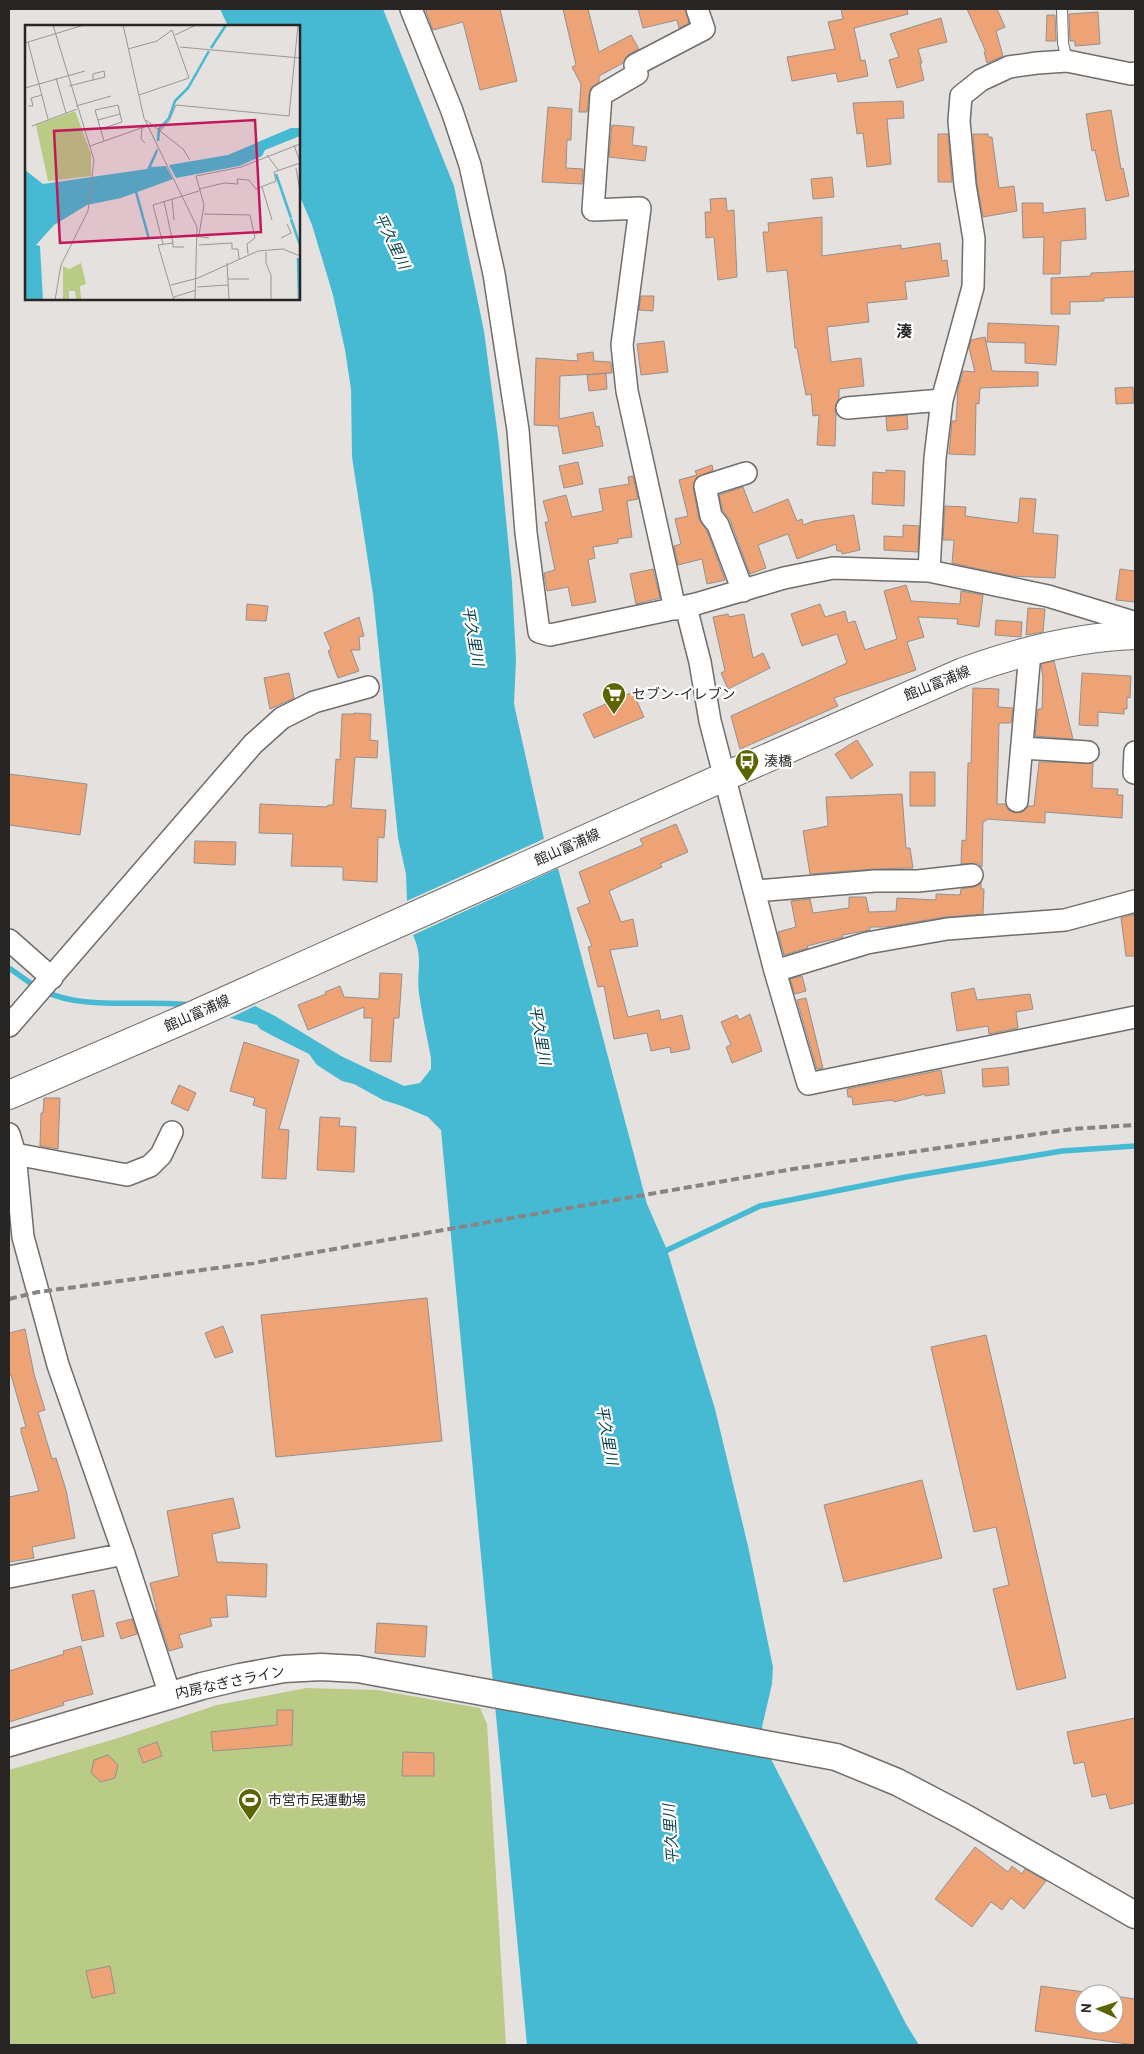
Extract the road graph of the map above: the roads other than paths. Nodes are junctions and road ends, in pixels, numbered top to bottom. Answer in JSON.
{"nodes":[{"id":1,"x":412,"y":9,"type":"edge"},
{"id":2,"x":698,"y":9,"type":"edge"},
{"id":3,"x":1062,"y":9,"type":"edge"},
{"id":4,"x":1066,"y":61,"type":"junction"},
{"id":5,"x":1135,"y":73,"type":"edge"},
{"id":6,"x":942,"y":400,"type":"junction"},
{"id":7,"x":847,"y":408,"type":"dead end"},
{"id":8,"x":746,"y":473,"type":"dead end"},
{"id":9,"x":929,"y":571,"type":"junction"},
{"id":10,"x":743,"y":591,"type":"junction"},
{"id":11,"x":680,"y":608,"type":"junction"},
{"id":12,"x":1135,"y":627,"type":"edge"},
{"id":13,"x":1135,"y":635,"type":"edge"},
{"id":14,"x":1030,"y":652,"type":"junction"},
{"id":15,"x":368,"y":688,"type":"dead end"},
{"id":16,"x":1022,"y":748,"type":"junction"},
{"id":17,"x":1088,"y":752,"type":"dead end"},
{"id":18,"x":726,"y":776,"type":"junction"},
{"id":19,"x":1017,"y":801,"type":"dead end"},
{"id":20,"x":972,"y":875,"type":"dead end"},
{"id":21,"x":755,"y":891,"type":"junction"},
{"id":22,"x":1135,"y":901,"type":"edge"},
{"id":23,"x":9,"y":940,"type":"edge"},
{"id":24,"x":775,"y":970,"type":"junction"},
{"id":25,"x":49,"y":982,"type":"junction"},
{"id":26,"x":1135,"y":1018,"type":"edge"},
{"id":27,"x":9,"y":1026,"type":"edge"},
{"id":28,"x":9,"y":1095,"type":"edge"},
{"id":29,"x":172,"y":1132,"type":"dead end"},
{"id":30,"x":9,"y":1134,"type":"edge"},
{"id":31,"x":16,"y":1154,"type":"junction"},
{"id":32,"x":124,"y":1554,"type":"junction"},
{"id":33,"x":9,"y":1577,"type":"edge"},
{"id":34,"x":170,"y":1695,"type":"junction"},
{"id":35,"x":9,"y":1743,"type":"edge"},
{"id":36,"x":1135,"y":1915,"type":"edge"}],
"edges":[{"from":1,"to":11,"type":"street"},
{"from":2,"to":11,"type":"street"},
{"from":3,"to":4,"type":"lane"},
{"from":4,"to":5,"type":"street"},
{"from":4,"to":6,"type":"street"},
{"from":6,"to":7,"type":"street"},
{"from":6,"to":9,"type":"street"},
{"from":8,"to":10,"type":"street"},
{"from":9,"to":10,"type":"street"},
{"from":9,"to":12,"type":"street"},
{"from":10,"to":11,"type":"street"},
{"from":11,"to":18,"type":"street"},
{"from":13,"to":14,"type":"main road","name":"館山富浦線"},
{"from":14,"to":16,"type":"street"},
{"from":14,"to":18,"type":"main road","name":"館山富浦線"},
{"from":15,"to":25,"type":"street"},
{"from":16,"to":17,"type":"street"},
{"from":16,"to":19,"type":"street"},
{"from":18,"to":21,"type":"street"},
{"from":18,"to":28,"type":"main road","name":"館山富浦線"},
{"from":20,"to":21,"type":"street"},
{"from":21,"to":24,"type":"street"},
{"from":22,"to":24,"type":"street"},
{"from":23,"to":25,"type":"street"},
{"from":24,"to":26,"type":"street"},
{"from":25,"to":27,"type":"street"},
{"from":29,"to":31,"type":"street"},
{"from":30,"to":31,"type":"street"},
{"from":31,"to":32,"type":"street"},
{"from":32,"to":33,"type":"street"},
{"from":32,"to":34,"type":"street"},
{"from":34,"to":35,"type":"street","name":"内房なぎさライン"},
{"from":34,"to":36,"type":"street","name":"内房なぎさライン"}]}
